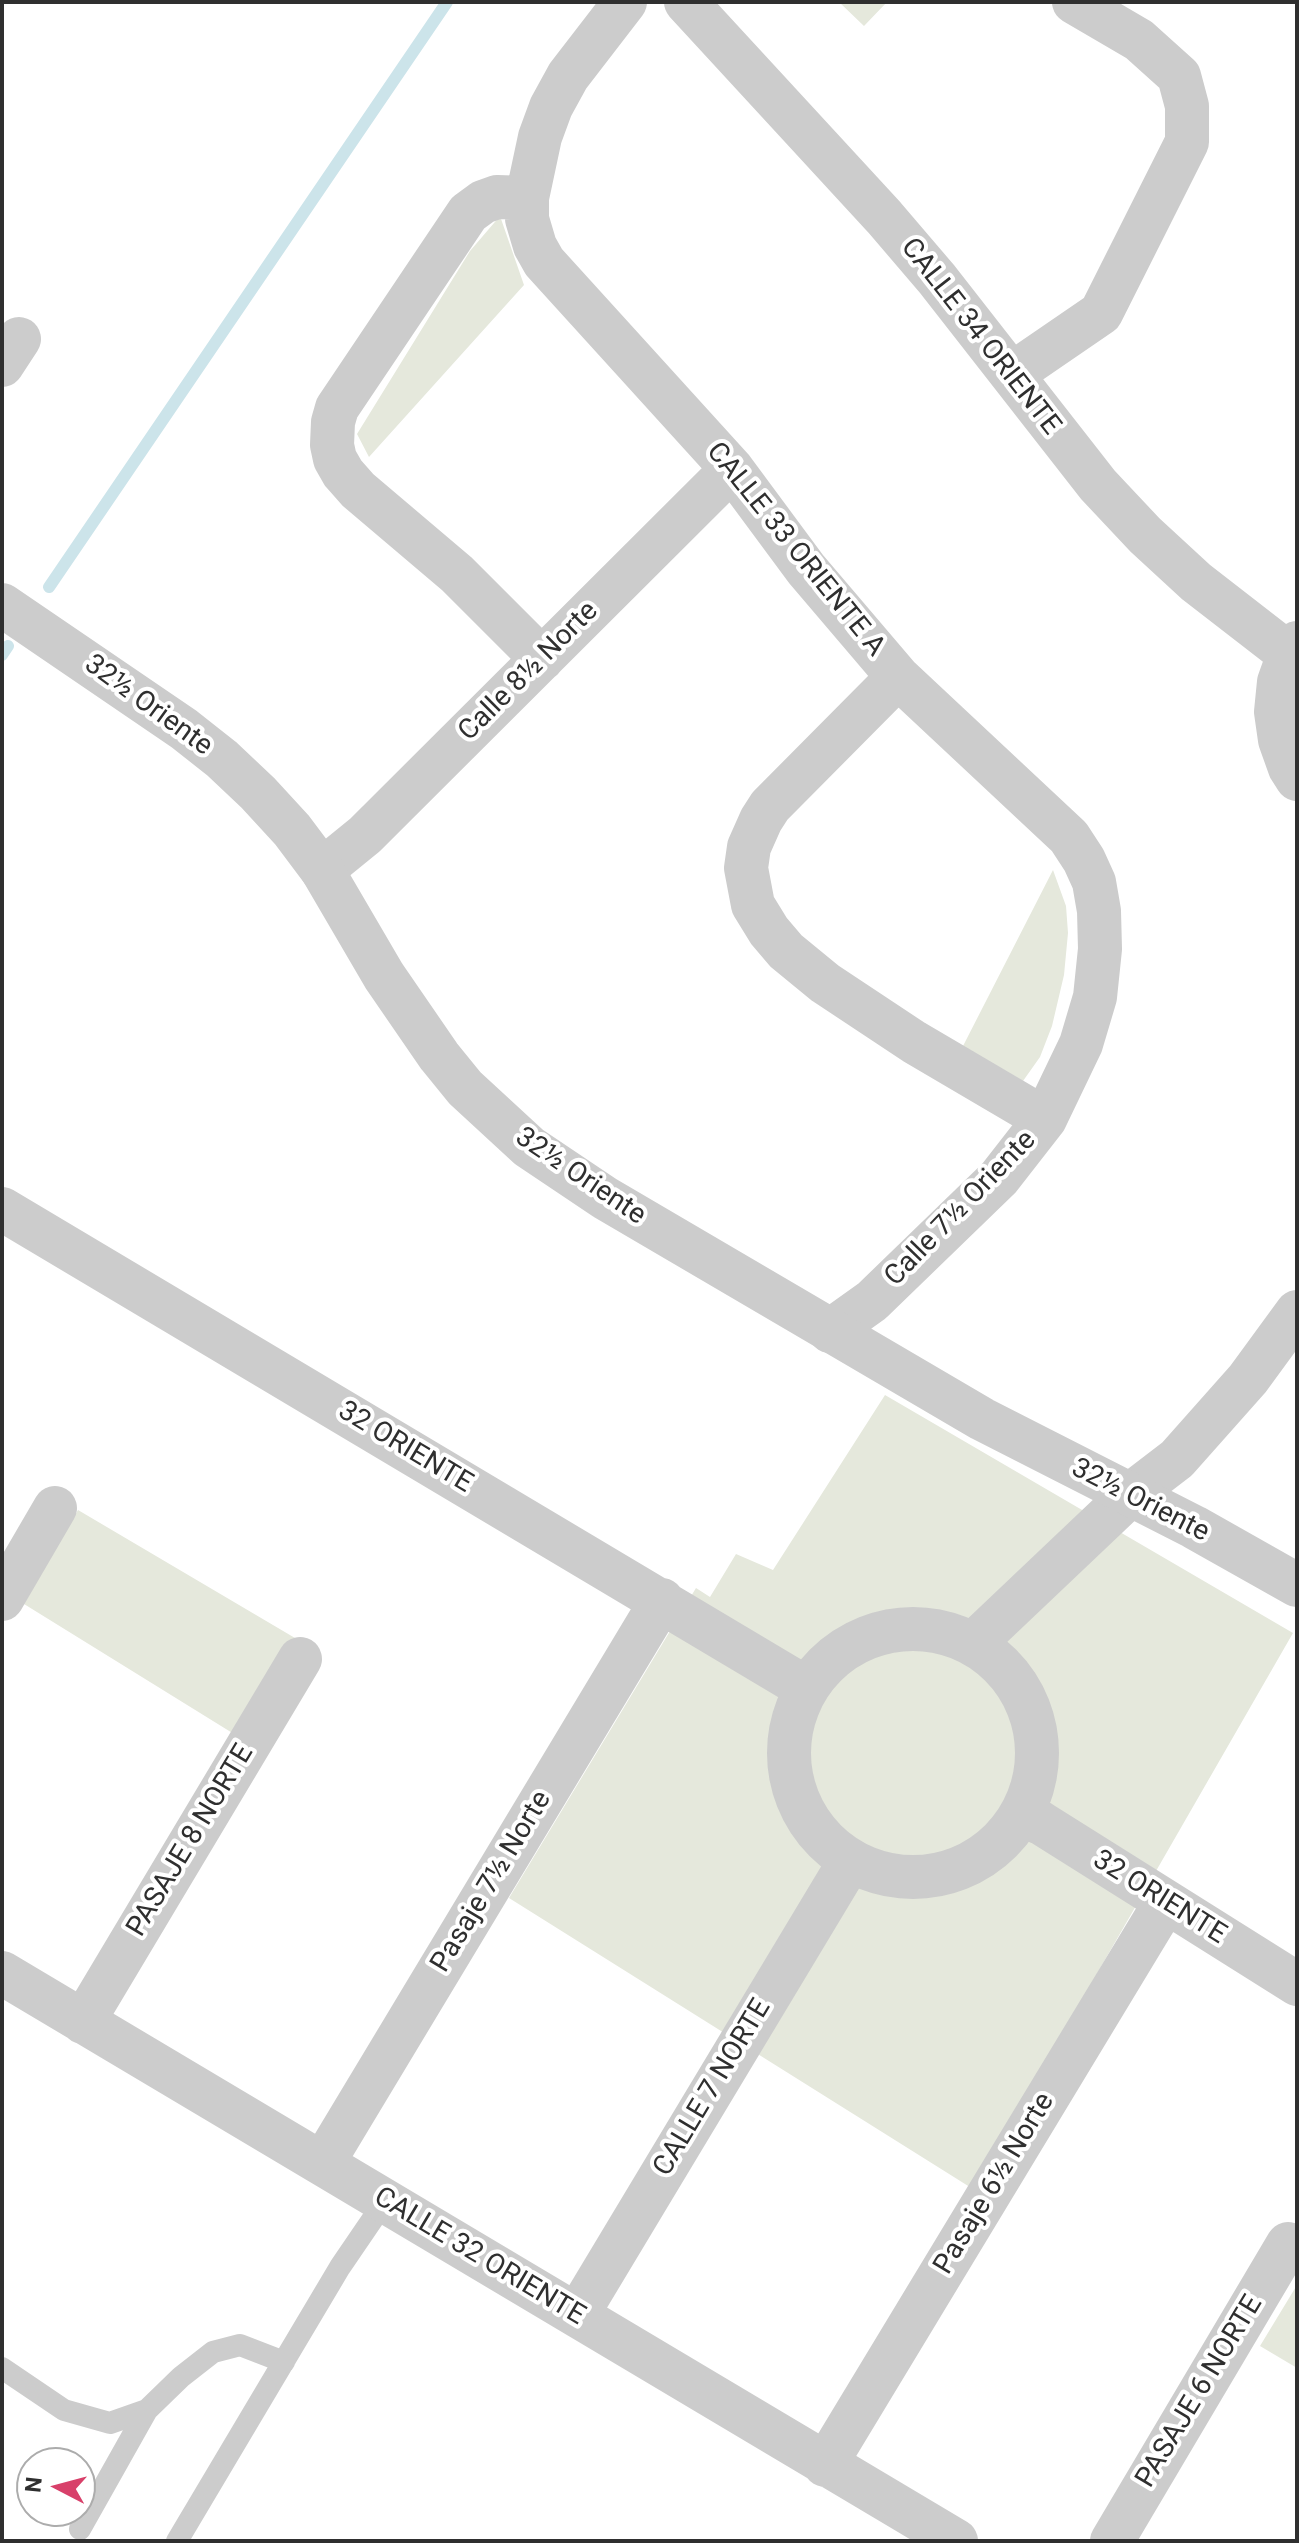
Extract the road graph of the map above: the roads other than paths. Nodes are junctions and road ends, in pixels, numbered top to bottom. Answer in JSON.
{"nodes":[{"id":1,"x":625,"y":2,"type":"edge"},
{"id":2,"x":686,"y":2,"type":"edge"},
{"id":3,"x":1074,"y":2,"type":"edge"},
{"id":4,"x":527,"y":198,"type":"junction"},
{"id":5,"x":1012,"y":374,"type":"junction"},
{"id":6,"x":732,"y":469,"type":"junction"},
{"id":7,"x":2,"y":605,"type":"edge"},
{"id":8,"x":1293,"y":649,"type":"edge"},
{"id":9,"x":542,"y":659,"type":"junction"},
{"id":10,"x":898,"y":677,"type":"junction"},
{"id":11,"x":1297,"y":779,"type":"edge"},
{"id":12,"x":322,"y":870,"type":"junction"},
{"id":13,"x":1094,"y":882,"type":"joint"},
{"id":14,"x":1045,"y":1119,"type":"junction"},
{"id":15,"x":2,"y":1209,"type":"edge"},
{"id":16,"x":1297,"y":1312,"type":"edge"},
{"id":17,"x":830,"y":1331,"type":"junction"},
{"id":18,"x":1130,"y":1495,"type":"junction"},
{"id":19,"x":55,"y":1508,"type":"dead end"},
{"id":20,"x":1297,"y":1585,"type":"edge"},
{"id":21,"x":2,"y":1599,"type":"edge"},
{"id":22,"x":662,"y":1600,"type":"junction"},
{"id":23,"x":973,"y":1644,"type":"junction"},
{"id":24,"x":300,"y":1659,"type":"dead end"},
{"id":25,"x":806,"y":1688,"type":"junction"},
{"id":26,"x":1021,"y":1815,"type":"junction"},
{"id":27,"x":850,"y":1861,"type":"junction"},
{"id":28,"x":1165,"y":1903,"type":"junction"},
{"id":29,"x":2,"y":1973,"type":"edge"},
{"id":30,"x":1297,"y":1984,"type":"edge"},
{"id":31,"x":83,"y":2022,"type":"junction"},
{"id":32,"x":323,"y":2163,"type":"junction"},
{"id":33,"x":385,"y":2201,"type":"junction"},
{"id":34,"x":1288,"y":2244,"type":"dead end"},
{"id":35,"x":577,"y":2315,"type":"junction"},
{"id":36,"x":284,"y":2362,"type":"junction"},
{"id":37,"x":2,"y":2368,"type":"edge"},
{"id":38,"x":147,"y":2410,"type":"junction"},
{"id":39,"x":825,"y":2465,"type":"junction"},
{"id":40,"x":80,"y":2529,"type":"dead end"},
{"id":41,"x":177,"y":2541,"type":"edge"},
{"id":42,"x":956,"y":2541,"type":"edge"},
{"id":43,"x":1112,"y":2541,"type":"edge"}],
"edges":[{"from":1,"to":4,"type":"street","name":"CALLE 33 ORIENTE A"},
{"from":2,"to":5,"type":"street","name":"CALLE 34 ORIENTE"},
{"from":3,"to":5,"type":"street"},
{"from":4,"to":6,"type":"street","name":"CALLE 33 ORIENTE A"},
{"from":4,"to":9,"type":"street"},
{"from":5,"to":8,"type":"street","name":"CALLE 34 ORIENTE"},
{"from":6,"to":9,"type":"street","name":"Calle 8½ Norte"},
{"from":6,"to":10,"type":"street","name":"CALLE 33 ORIENTE A"},
{"from":7,"to":12,"type":"street","name":"32½ Oriente"},
{"from":8,"to":11,"type":"street","name":"CALLE 34 ORIENTE"},
{"from":9,"to":12,"type":"street","name":"Calle 8½ Norte"},
{"from":10,"to":13,"type":"street","name":"CALLE 33 ORIENTE A"},
{"from":10,"to":14,"type":"street"},
{"from":12,"to":17,"type":"street","name":"32½ Oriente"},
{"from":13,"to":14,"type":"street","name":"Calle 7½ Oriente"},
{"from":14,"to":17,"type":"street","name":"Calle 7½ Oriente"},
{"from":15,"to":22,"type":"street","name":"32 ORIENTE"},
{"from":16,"to":18,"type":"street"},
{"from":17,"to":18,"type":"street","name":"32½ Oriente"},
{"from":18,"to":20,"type":"street","name":"32½ Oriente"},
{"from":18,"to":23,"type":"street"},
{"from":19,"to":21,"type":"street"},
{"from":22,"to":25,"type":"street","name":"32 ORIENTE"},
{"from":22,"to":32,"type":"street","name":"Pasaje 7½ Norte"},
{"from":23,"to":25,"type":"street"},
{"from":23,"to":26,"type":"street"},
{"from":24,"to":31,"type":"street","name":"PASAJE 8 NORTE"},
{"from":25,"to":27,"type":"street"},
{"from":26,"to":27,"type":"street"},
{"from":26,"to":28,"type":"street","name":"32 ORIENTE"},
{"from":27,"to":35,"type":"street","name":"CALLE 7 NORTE"},
{"from":28,"to":30,"type":"street","name":"32 ORIENTE"},
{"from":28,"to":39,"type":"street","name":"Pasaje 6½ Norte"},
{"from":29,"to":31,"type":"street","name":"CALLE 32 ORIENTE"},
{"from":31,"to":32,"type":"street","name":"CALLE 32 ORIENTE"},
{"from":32,"to":33,"type":"street","name":"CALLE 32 ORIENTE"},
{"from":33,"to":35,"type":"street","name":"CALLE 32 ORIENTE"},
{"from":33,"to":36,"type":"lane"},
{"from":34,"to":43,"type":"street","name":"PASAJE 6 NORTE"},
{"from":35,"to":39,"type":"street","name":"CALLE 32 ORIENTE"},
{"from":36,"to":38,"type":"lane"},
{"from":36,"to":41,"type":"lane"},
{"from":37,"to":38,"type":"lane"},
{"from":38,"to":40,"type":"lane"},
{"from":39,"to":42,"type":"street","name":"CALLE 32 ORIENTE"}]}
